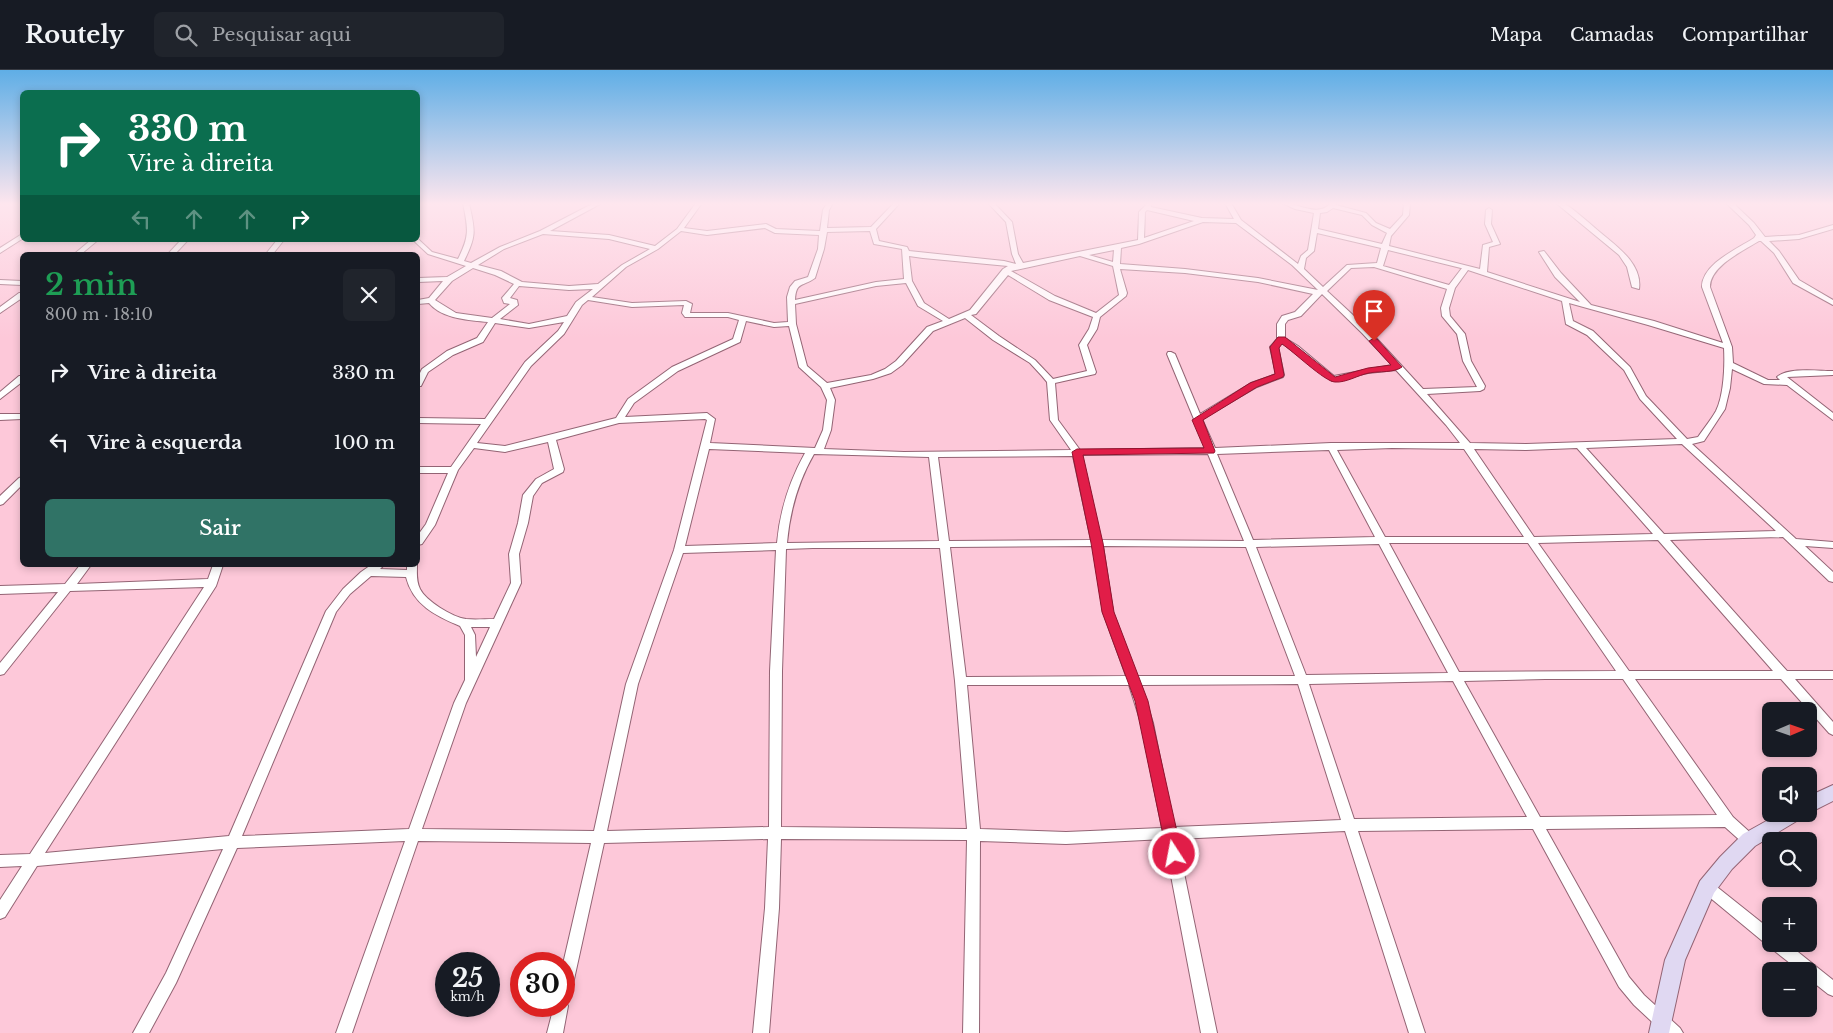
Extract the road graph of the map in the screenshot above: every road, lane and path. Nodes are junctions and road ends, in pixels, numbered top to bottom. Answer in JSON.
{"nodes":[{"id":1,"x":1118,"y":247,"type":"edge"},
{"id":2,"x":425,"y":248,"type":"edge"},
{"id":3,"x":467,"y":248,"type":"edge"},
{"id":4,"x":502,"y":248,"type":"edge"},
{"id":5,"x":656,"y":248,"type":"edge"},
{"id":6,"x":821,"y":248,"type":"edge"},
{"id":7,"x":904,"y":248,"type":"edge"},
{"id":8,"x":1014,"y":248,"type":"edge"},
{"id":9,"x":1114,"y":248,"type":"edge"},
{"id":10,"x":1272,"y":248,"type":"edge"},
{"id":11,"x":1312,"y":248,"type":"edge"},
{"id":12,"x":1385,"y":248,"type":"edge"},
{"id":13,"x":1393,"y":248,"type":"edge"},
{"id":14,"x":1486,"y":248,"type":"edge"},
{"id":15,"x":1616,"y":248,"type":"edge"},
{"id":16,"x":1744,"y":248,"type":"edge"},
{"id":17,"x":1772,"y":248,"type":"edge"},
{"id":18,"x":1542,"y":252,"type":"dead end"},
{"id":19,"x":906,"y":253,"type":"junction"},
{"id":20,"x":1080,"y":255,"type":"junction"},
{"id":21,"x":460,"y":261,"type":"junction"},
{"id":22,"x":474,"y":265,"type":"junction"},
{"id":23,"x":1018,"y":266,"type":"junction"},
{"id":24,"x":1117,"y":266,"type":"junction"},
{"id":25,"x":1377,"y":266,"type":"junction"},
{"id":26,"x":1467,"y":267,"type":"junction"},
{"id":27,"x":1300,"y":270,"type":"junction"},
{"id":28,"x":1006,"y":271,"type":"junction"},
{"id":29,"x":1483,"y":272,"type":"junction"},
{"id":30,"x":449,"y":279,"type":"junction"},
{"id":31,"x":420,"y":280,"type":"edge"},
{"id":32,"x":908,"y":280,"type":"junction"},
{"id":33,"x":0,"y":282,"type":"edge"},
{"id":34,"x":20,"y":283,"type":"edge"},
{"id":35,"x":518,"y":283,"type":"junction"},
{"id":36,"x":601,"y":286,"type":"junction"},
{"id":37,"x":1636,"y":287,"type":"dead end"},
{"id":38,"x":1451,"y":288,"type":"junction"},
{"id":39,"x":1320,"y":292,"type":"junction"},
{"id":40,"x":20,"y":298,"type":"edge"},
{"id":41,"x":587,"y":298,"type":"junction"},
{"id":42,"x":431,"y":300,"type":"junction"},
{"id":43,"x":420,"y":302,"type":"edge"},
{"id":44,"x":791,"y":303,"type":"junction"},
{"id":45,"x":1833,"y":303,"type":"edge"},
{"id":46,"x":1565,"y":304,"type":"junction"},
{"id":47,"x":1588,"y":307,"type":"junction"},
{"id":48,"x":0,"y":311,"type":"edge"},
{"id":49,"x":967,"y":316,"type":"junction"},
{"id":50,"x":1097,"y":316,"type":"junction"},
{"id":51,"x":571,"y":318,"type":"junction"},
{"id":52,"x":743,"y":318,"type":"junction"},
{"id":53,"x":493,"y":321,"type":"junction"},
{"id":54,"x":950,"y":322,"type":"junction"},
{"id":55,"x":792,"y":324,"type":"junction"},
{"id":56,"x":1282,"y":339,"type":"junction"},
{"id":57,"x":1728,"y":347,"type":"junction"},
{"id":58,"x":1171,"y":354,"type":"dead end"},
{"id":59,"x":1728,"y":364,"type":"junction"},
{"id":60,"x":1398,"y":367,"type":"junction"},
{"id":61,"x":1833,"y":373,"type":"edge"},
{"id":62,"x":20,"y":380,"type":"edge"},
{"id":63,"x":420,"y":381,"type":"edge"},
{"id":64,"x":1051,"y":382,"type":"junction"},
{"id":65,"x":1788,"y":383,"type":"junction"},
{"id":66,"x":825,"y":386,"type":"junction"},
{"id":67,"x":1421,"y":392,"type":"junction"},
{"id":68,"x":0,"y":396,"type":"edge"},
{"id":69,"x":20,"y":417,"type":"edge"},
{"id":70,"x":1833,"y":417,"type":"edge"},
{"id":71,"x":0,"y":418,"type":"edge"},
{"id":72,"x":420,"y":420,"type":"edge"},
{"id":73,"x":619,"y":420,"type":"junction"},
{"id":74,"x":1197,"y":420,"type":"junction"},
{"id":75,"x":489,"y":422,"type":"junction"},
{"id":76,"x":551,"y":438,"type":"junction"},
{"id":77,"x":1686,"y":442,"type":"junction"},
{"id":78,"x":471,"y":445,"type":"junction"},
{"id":79,"x":704,"y":446,"type":"junction"},
{"id":80,"x":1331,"y":446,"type":"junction"},
{"id":81,"x":1467,"y":446,"type":"junction"},
{"id":82,"x":1580,"y":446,"type":"junction"},
{"id":83,"x":1210,"y":451,"type":"junction"},
{"id":84,"x":814,"y":452,"type":"junction"},
{"id":85,"x":1077,"y":452,"type":"junction"},
{"id":86,"x":933,"y":454,"type":"junction"},
{"id":87,"x":420,"y":470,"type":"edge"},
{"id":88,"x":454,"y":470,"type":"junction"},
{"id":89,"x":20,"y":482,"type":"edge"},
{"id":90,"x":0,"y":502,"type":"edge"},
{"id":91,"x":1660,"y":537,"type":"junction"},
{"id":92,"x":1790,"y":538,"type":"junction"},
{"id":93,"x":420,"y":539,"type":"edge"},
{"id":94,"x":1383,"y":540,"type":"junction"},
{"id":95,"x":1531,"y":540,"type":"junction"},
{"id":96,"x":1097,"y":543,"type":"junction"},
{"id":97,"x":944,"y":544,"type":"junction"},
{"id":98,"x":1250,"y":544,"type":"junction"},
{"id":99,"x":1833,"y":545,"type":"edge"},
{"id":100,"x":781,"y":548,"type":"junction"},
{"id":101,"x":679,"y":550,"type":"junction"},
{"id":102,"x":85,"y":567,"type":"edge"},
{"id":103,"x":217,"y":567,"type":"edge"},
{"id":104,"x":374,"y":568,"type":"edge"},
{"id":105,"x":411,"y":569,"type":"edge"},
{"id":106,"x":1833,"y":578,"type":"edge"},
{"id":107,"x":212,"y":583,"type":"junction"},
{"id":108,"x":69,"y":588,"type":"junction"},
{"id":109,"x":0,"y":590,"type":"edge"},
{"id":110,"x":464,"y":623,"type":"junction"},
{"id":111,"x":498,"y":623,"type":"junction"},
{"id":112,"x":0,"y":671,"type":"edge"},
{"id":113,"x":1833,"y":675,"type":"edge"},
{"id":114,"x":1626,"y":676,"type":"junction"},
{"id":115,"x":1783,"y":676,"type":"junction"},
{"id":116,"x":1456,"y":677,"type":"junction"},
{"id":117,"x":471,"y":680,"type":"junction"},
{"id":118,"x":1302,"y":680,"type":"junction"},
{"id":119,"x":1134,"y":681,"type":"junction"},
{"id":120,"x":961,"y":682,"type":"junction"},
{"id":121,"x":1833,"y":730,"type":"edge"},
{"id":122,"x":1833,"y":792,"type":"edge"},
{"id":123,"x":1817,"y":801,"type":"edge"},
{"id":124,"x":1728,"y":821,"type":"junction"},
{"id":125,"x":1536,"y":822,"type":"junction"},
{"id":126,"x":1780,"y":822,"type":"edge"},
{"id":127,"x":1350,"y":825,"type":"junction"},
{"id":128,"x":775,"y":833,"type":"junction"},
{"id":129,"x":414,"y":834,"type":"junction"},
{"id":130,"x":1170,"y":834,"type":"junction"},
{"id":131,"x":974,"y":836,"type":"junction"},
{"id":132,"x":599,"y":837,"type":"junction"},
{"id":133,"x":1749,"y":840,"type":"junction"},
{"id":134,"x":233,"y":842,"type":"junction"},
{"id":135,"x":35,"y":860,"type":"junction"},
{"id":136,"x":0,"y":861,"type":"edge"},
{"id":137,"x":1707,"y":887,"type":"junction"},
{"id":138,"x":0,"y":912,"type":"edge"},
{"id":139,"x":1762,"y":932,"type":"edge"},
{"id":140,"x":573,"y":952,"type":"edge"},
{"id":141,"x":1787,"y":952,"type":"edge"},
{"id":142,"x":1833,"y":988,"type":"edge"},
{"id":143,"x":559,"y":1017,"type":"edge"},
{"id":144,"x":1665,"y":1029,"type":"edge"},
{"id":145,"x":141,"y":1033,"type":"edge"},
{"id":146,"x":344,"y":1033,"type":"edge"},
{"id":147,"x":555,"y":1033,"type":"edge"},
{"id":148,"x":762,"y":1033,"type":"edge"},
{"id":149,"x":971,"y":1033,"type":"edge"},
{"id":150,"x":1209,"y":1033,"type":"edge"},
{"id":151,"x":1417,"y":1033,"type":"edge"}],
"edges":[{"from":1,"to":24,"type":"street"},
{"from":2,"to":21,"type":"street"},
{"from":3,"to":21,"type":"street"},
{"from":4,"to":22,"type":"street"},
{"from":5,"to":36,"type":"street"},
{"from":6,"to":44,"type":"street"},
{"from":7,"to":19,"type":"street"},
{"from":8,"to":23,"type":"street"},
{"from":9,"to":20,"type":"street"},
{"from":10,"to":27,"type":"street"},
{"from":11,"to":27,"type":"street"},
{"from":12,"to":25,"type":"street"},
{"from":13,"to":26,"type":"street"},
{"from":14,"to":29,"type":"street"},
{"from":15,"to":37,"type":"street"},
{"from":16,"to":57,"type":"street"},
{"from":17,"to":45,"type":"street"},
{"from":18,"to":47,"type":"street"},
{"from":19,"to":23,"type":"street"},
{"from":19,"to":32,"type":"street"},
{"from":20,"to":23,"type":"street"},
{"from":20,"to":24,"type":"street"},
{"from":21,"to":22,"type":"street"},
{"from":22,"to":30,"type":"street"},
{"from":22,"to":35,"type":"street"},
{"from":23,"to":28,"type":"street"},
{"from":24,"to":39,"type":"street"},
{"from":24,"to":50,"type":"street"},
{"from":25,"to":38,"type":"street"},
{"from":25,"to":39,"type":"street"},
{"from":26,"to":29,"type":"street"},
{"from":26,"to":38,"type":"street"},
{"from":27,"to":39,"type":"street"},
{"from":28,"to":49,"type":"street"},
{"from":28,"to":50,"type":"street"},
{"from":29,"to":46,"type":"street"},
{"from":30,"to":31,"type":"street"},
{"from":30,"to":42,"type":"street"},
{"from":32,"to":44,"type":"street"},
{"from":32,"to":54,"type":"street"},
{"from":33,"to":34,"type":"street"},
{"from":35,"to":36,"type":"street"},
{"from":35,"to":53,"type":"street"},
{"from":36,"to":41,"type":"street"},
{"from":38,"to":67,"type":"street"},
{"from":39,"to":56,"type":"street"},
{"from":39,"to":60,"type":"street"},
{"from":40,"to":48,"type":"street"},
{"from":41,"to":51,"type":"street"},
{"from":41,"to":52,"type":"street"},
{"from":42,"to":43,"type":"street"},
{"from":42,"to":53,"type":"street"},
{"from":44,"to":55,"type":"street"},
{"from":46,"to":47,"type":"street"},
{"from":46,"to":77,"type":"street"},
{"from":47,"to":57,"type":"street"},
{"from":49,"to":54,"type":"street"},
{"from":49,"to":64,"type":"street"},
{"from":50,"to":64,"type":"street"},
{"from":51,"to":53,"type":"street"},
{"from":51,"to":75,"type":"street"},
{"from":52,"to":55,"type":"street"},
{"from":52,"to":73,"type":"street"},
{"from":53,"to":63,"type":"street"},
{"from":54,"to":66,"type":"street"},
{"from":55,"to":66,"type":"street"},
{"from":56,"to":60,"type":"street"},
{"from":56,"to":74,"type":"street"},
{"from":57,"to":59,"type":"street"},
{"from":58,"to":74,"type":"street"},
{"from":59,"to":65,"type":"street"},
{"from":59,"to":77,"type":"street"},
{"from":60,"to":67,"type":"street"},
{"from":61,"to":65,"type":"street"},
{"from":62,"to":68,"type":"street"},
{"from":64,"to":85,"type":"street"},
{"from":65,"to":70,"type":"street"},
{"from":66,"to":84,"type":"street"},
{"from":67,"to":81,"type":"street"},
{"from":69,"to":71,"type":"street"},
{"from":72,"to":75,"type":"street"},
{"from":73,"to":76,"type":"street"},
{"from":73,"to":79,"type":"street"},
{"from":74,"to":83,"type":"street"},
{"from":75,"to":78,"type":"street"},
{"from":76,"to":78,"type":"street"},
{"from":76,"to":111,"type":"street"},
{"from":77,"to":82,"type":"street"},
{"from":77,"to":92,"type":"street"},
{"from":78,"to":88,"type":"street"},
{"from":79,"to":84,"type":"street"},
{"from":79,"to":101,"type":"street"},
{"from":80,"to":81,"type":"street"},
{"from":80,"to":83,"type":"street"},
{"from":80,"to":94,"type":"street"},
{"from":81,"to":82,"type":"street"},
{"from":81,"to":95,"type":"street"},
{"from":82,"to":91,"type":"street"},
{"from":83,"to":85,"type":"street"},
{"from":83,"to":98,"type":"street"},
{"from":84,"to":86,"type":"street"},
{"from":84,"to":100,"type":"street"},
{"from":85,"to":86,"type":"street"},
{"from":85,"to":96,"type":"street"},
{"from":86,"to":97,"type":"street"},
{"from":87,"to":88,"type":"street"},
{"from":88,"to":93,"type":"street"},
{"from":89,"to":90,"type":"street"},
{"from":91,"to":92,"type":"street"},
{"from":91,"to":95,"type":"street"},
{"from":91,"to":115,"type":"street"},
{"from":92,"to":99,"type":"street"},
{"from":92,"to":106,"type":"street"},
{"from":94,"to":95,"type":"street"},
{"from":94,"to":98,"type":"street"},
{"from":94,"to":116,"type":"street"},
{"from":95,"to":114,"type":"street"},
{"from":96,"to":97,"type":"street"},
{"from":96,"to":98,"type":"street"},
{"from":96,"to":119,"type":"street"},
{"from":97,"to":100,"type":"street"},
{"from":97,"to":120,"type":"street"},
{"from":98,"to":118,"type":"street"},
{"from":100,"to":101,"type":"street"},
{"from":100,"to":128,"type":"street"},
{"from":101,"to":132,"type":"street"},
{"from":102,"to":108,"type":"street"},
{"from":103,"to":107,"type":"street"},
{"from":104,"to":105,"type":"street"},
{"from":104,"to":134,"type":"street"},
{"from":105,"to":110,"type":"street"},
{"from":107,"to":108,"type":"street"},
{"from":107,"to":135,"type":"street"},
{"from":108,"to":109,"type":"street"},
{"from":108,"to":112,"type":"street"},
{"from":110,"to":111,"type":"street"},
{"from":110,"to":117,"type":"street"},
{"from":111,"to":117,"type":"street"},
{"from":113,"to":115,"type":"street"},
{"from":114,"to":115,"type":"street"},
{"from":114,"to":116,"type":"street"},
{"from":114,"to":124,"type":"street"},
{"from":115,"to":121,"type":"street"},
{"from":116,"to":118,"type":"street"},
{"from":116,"to":125,"type":"street"},
{"from":117,"to":129,"type":"street"},
{"from":118,"to":119,"type":"street"},
{"from":118,"to":127,"type":"street"},
{"from":119,"to":120,"type":"street"},
{"from":119,"to":130,"type":"street"},
{"from":120,"to":131,"type":"street"},
{"from":122,"to":123,"type":"main road"},
{"from":124,"to":125,"type":"street"},
{"from":124,"to":133,"type":"street"},
{"from":125,"to":127,"type":"street"},
{"from":125,"to":144,"type":"street"},
{"from":126,"to":133,"type":"main road"},
{"from":127,"to":130,"type":"street"},
{"from":127,"to":151,"type":"street"},
{"from":128,"to":131,"type":"street"},
{"from":128,"to":132,"type":"street"},
{"from":128,"to":148,"type":"street"},
{"from":129,"to":132,"type":"street"},
{"from":129,"to":134,"type":"street"},
{"from":129,"to":146,"type":"street"},
{"from":130,"to":131,"type":"street"},
{"from":130,"to":150,"type":"street"},
{"from":131,"to":149,"type":"street"},
{"from":132,"to":140,"type":"street"},
{"from":133,"to":137,"type":"main road"},
{"from":134,"to":135,"type":"street"},
{"from":134,"to":145,"type":"street"},
{"from":135,"to":136,"type":"street"},
{"from":135,"to":138,"type":"street"},
{"from":137,"to":139,"type":"street"},
{"from":137,"to":144,"type":"main road"},
{"from":141,"to":142,"type":"street"},
{"from":143,"to":147,"type":"street"}]}
